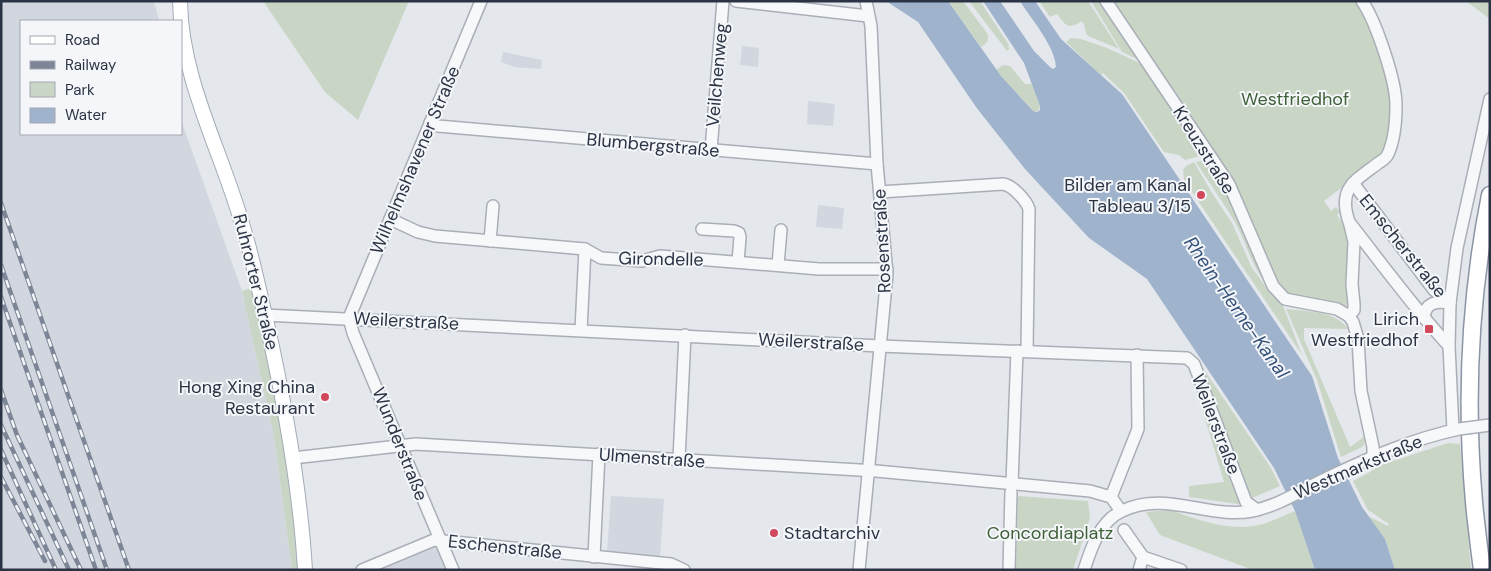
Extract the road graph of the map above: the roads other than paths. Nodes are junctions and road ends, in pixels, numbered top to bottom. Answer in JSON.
{"nodes":[{"id":1,"x":180,"y":1,"type":"edge"},
{"id":2,"x":481,"y":1,"type":"edge"},
{"id":3,"x":723,"y":1,"type":"edge"},
{"id":4,"x":736,"y":1,"type":"edge"},
{"id":5,"x":866,"y":1,"type":"edge"},
{"id":6,"x":1106,"y":1,"type":"edge"},
{"id":7,"x":1362,"y":1,"type":"edge"},
{"id":8,"x":868,"y":16,"type":"junction"},
{"id":9,"x":182,"y":20,"type":"edge"},
{"id":10,"x":182,"y":23,"type":"edge"},
{"id":11,"x":1490,"y":99,"type":"edge"},
{"id":12,"x":430,"y":123,"type":"junction"},
{"id":13,"x":711,"y":150,"type":"junction"},
{"id":14,"x":877,"y":164,"type":"junction"},
{"id":15,"x":1353,"y":183,"type":"junction"},
{"id":16,"x":880,"y":192,"type":"junction"},
{"id":17,"x":1490,"y":195,"type":"edge"},
{"id":18,"x":493,"y":206,"type":"dead end"},
{"id":19,"x":390,"y":219,"type":"junction"},
{"id":20,"x":1349,"y":220,"type":"junction"},
{"id":21,"x":702,"y":228,"type":"dead end"},
{"id":22,"x":782,"y":230,"type":"dead end"},
{"id":23,"x":490,"y":241,"type":"junction"},
{"id":24,"x":586,"y":250,"type":"junction"},
{"id":25,"x":738,"y":262,"type":"junction"},
{"id":26,"x":778,"y":265,"type":"junction"},
{"id":27,"x":887,"y":269,"type":"junction"},
{"id":28,"x":1450,"y":303,"type":"junction"},
{"id":29,"x":265,"y":315,"type":"junction"},
{"id":30,"x":1349,"y":316,"type":"junction"},
{"id":31,"x":349,"y":318,"type":"junction"},
{"id":32,"x":1424,"y":318,"type":"junction"},
{"id":33,"x":581,"y":330,"type":"junction"},
{"id":34,"x":684,"y":336,"type":"junction"},
{"id":35,"x":880,"y":346,"type":"junction"},
{"id":36,"x":1449,"y":346,"type":"junction"},
{"id":37,"x":1022,"y":351,"type":"junction"},
{"id":38,"x":1137,"y":355,"type":"junction"},
{"id":39,"x":1490,"y":425,"type":"edge"},
{"id":40,"x":1456,"y":430,"type":"junction"},
{"id":41,"x":400,"y":445,"type":"junction"},
{"id":42,"x":599,"y":454,"type":"junction"},
{"id":43,"x":1373,"y":457,"type":"junction"},
{"id":44,"x":293,"y":458,"type":"junction"},
{"id":45,"x":679,"y":460,"type":"junction"},
{"id":46,"x":869,"y":471,"type":"junction"},
{"id":47,"x":1012,"y":487,"type":"junction"},
{"id":48,"x":1111,"y":497,"type":"junction"},
{"id":49,"x":1257,"y":510,"type":"junction"},
{"id":50,"x":1121,"y":511,"type":"junction"},
{"id":51,"x":1124,"y":530,"type":"dead end"},
{"id":52,"x":439,"y":540,"type":"junction"},
{"id":53,"x":594,"y":557,"type":"junction"},
{"id":54,"x":1143,"y":557,"type":"junction"},
{"id":55,"x":305,"y":570,"type":"edge"},
{"id":56,"x":362,"y":570,"type":"edge"},
{"id":57,"x":453,"y":570,"type":"edge"},
{"id":58,"x":684,"y":570,"type":"edge"},
{"id":59,"x":859,"y":570,"type":"edge"},
{"id":60,"x":1009,"y":570,"type":"edge"},
{"id":61,"x":1084,"y":570,"type":"edge"},
{"id":62,"x":1139,"y":570,"type":"edge"},
{"id":63,"x":1180,"y":570,"type":"edge"},
{"id":64,"x":1482,"y":570,"type":"edge"}],
"edges":[{"from":1,"to":9,"type":"main road","name":"Ruhrorter Straße"},
{"from":2,"to":12,"type":"street","name":"Wilhelmshavener Straße"},
{"from":3,"to":13,"type":"street","name":"Veilchenweg"},
{"from":4,"to":8,"type":"street"},
{"from":5,"to":8,"type":"street","name":"Rosenstraße"},
{"from":6,"to":30,"type":"street","name":"Kreuzstraße"},
{"from":7,"to":15,"type":"street","name":"Emscherstraße"},
{"from":8,"to":14,"type":"street","name":"Rosenstraße"},
{"from":10,"to":29,"type":"main road","name":"Ruhrorter Straße"},
{"from":11,"to":28,"type":"street"},
{"from":12,"to":13,"type":"street","name":"Blumbergstraße"},
{"from":12,"to":19,"type":"street","name":"Wilhelmshavener Straße"},
{"from":13,"to":14,"type":"street","name":"Blumbergstraße"},
{"from":14,"to":16,"type":"street","name":"Rosenstraße"},
{"from":15,"to":20,"type":"street","name":"Emscherstraße"},
{"from":15,"to":28,"type":"street","name":"Emscherstraße"},
{"from":16,"to":27,"type":"street","name":"Rosenstraße"},
{"from":16,"to":37,"type":"street"},
{"from":17,"to":64,"type":"highway"},
{"from":18,"to":23,"type":"street"},
{"from":19,"to":23,"type":"street","name":"Girondelle"},
{"from":19,"to":31,"type":"street","name":"Wilhelmshavener Straße"},
{"from":20,"to":30,"type":"street","name":"Emscherstraße"},
{"from":20,"to":32,"type":"street","name":"Emscherstraße"},
{"from":21,"to":25,"type":"street","name":"Girondelle"},
{"from":22,"to":26,"type":"street"},
{"from":23,"to":24,"type":"street","name":"Girondelle"},
{"from":24,"to":25,"type":"street","name":"Girondelle"},
{"from":24,"to":33,"type":"street"},
{"from":25,"to":26,"type":"street","name":"Girondelle"},
{"from":26,"to":27,"type":"street","name":"Girondelle"},
{"from":27,"to":35,"type":"street","name":"Rosenstraße"},
{"from":28,"to":32,"type":"street","name":"Emscherstraße"},
{"from":28,"to":36,"type":"street"},
{"from":29,"to":31,"type":"street","name":"Weilerstraße"},
{"from":29,"to":44,"type":"main road","name":"Ruhrorter Straße"},
{"from":30,"to":43,"type":"street","name":"Emscherstraße"},
{"from":31,"to":33,"type":"street","name":"Weilerstraße"},
{"from":31,"to":41,"type":"street","name":"Wunderstraße"},
{"from":32,"to":36,"type":"street","name":"Emscherstraße"},
{"from":33,"to":34,"type":"street","name":"Weilerstraße"},
{"from":34,"to":35,"type":"street","name":"Weilerstraße"},
{"from":34,"to":45,"type":"street"},
{"from":35,"to":37,"type":"street","name":"Weilerstraße"},
{"from":35,"to":46,"type":"street","name":"Rosenstraße"},
{"from":36,"to":40,"type":"street"},
{"from":37,"to":38,"type":"street","name":"Weilerstraße"},
{"from":37,"to":47,"type":"street"},
{"from":38,"to":48,"type":"street"},
{"from":38,"to":49,"type":"street","name":"Weilerstraße"},
{"from":39,"to":40,"type":"street","name":"Westmarkstraße","bridge":true},
{"from":40,"to":43,"type":"street","name":"Westmarkstraße"},
{"from":41,"to":42,"type":"street","name":"Ulmenstraße"},
{"from":41,"to":44,"type":"street","name":"Ulmenstraße"},
{"from":41,"to":52,"type":"street","name":"Wunderstraße"},
{"from":42,"to":45,"type":"street","name":"Ulmenstraße"},
{"from":42,"to":53,"type":"street"},
{"from":43,"to":49,"type":"street","name":"Westmarkstraße"},
{"from":44,"to":55,"type":"main road","name":"Ruhrorter Straße"},
{"from":45,"to":46,"type":"street","name":"Ulmenstraße"},
{"from":46,"to":47,"type":"street","name":"Ulmenstraße"},
{"from":46,"to":59,"type":"street","name":"Rosenstraße"},
{"from":47,"to":48,"type":"street","name":"Ulmenstraße"},
{"from":47,"to":60,"type":"street"},
{"from":48,"to":50,"type":"street"},
{"from":49,"to":50,"type":"street"},
{"from":50,"to":61,"type":"street"},
{"from":51,"to":54,"type":"street"},
{"from":52,"to":53,"type":"street","name":"Eschenstraße"},
{"from":52,"to":56,"type":"street","name":"Eschenstraße"},
{"from":52,"to":57,"type":"street","name":"Wunderstraße"},
{"from":53,"to":58,"type":"street","name":"Eschenstraße"},
{"from":54,"to":62,"type":"street"},
{"from":54,"to":63,"type":"street"}]}
